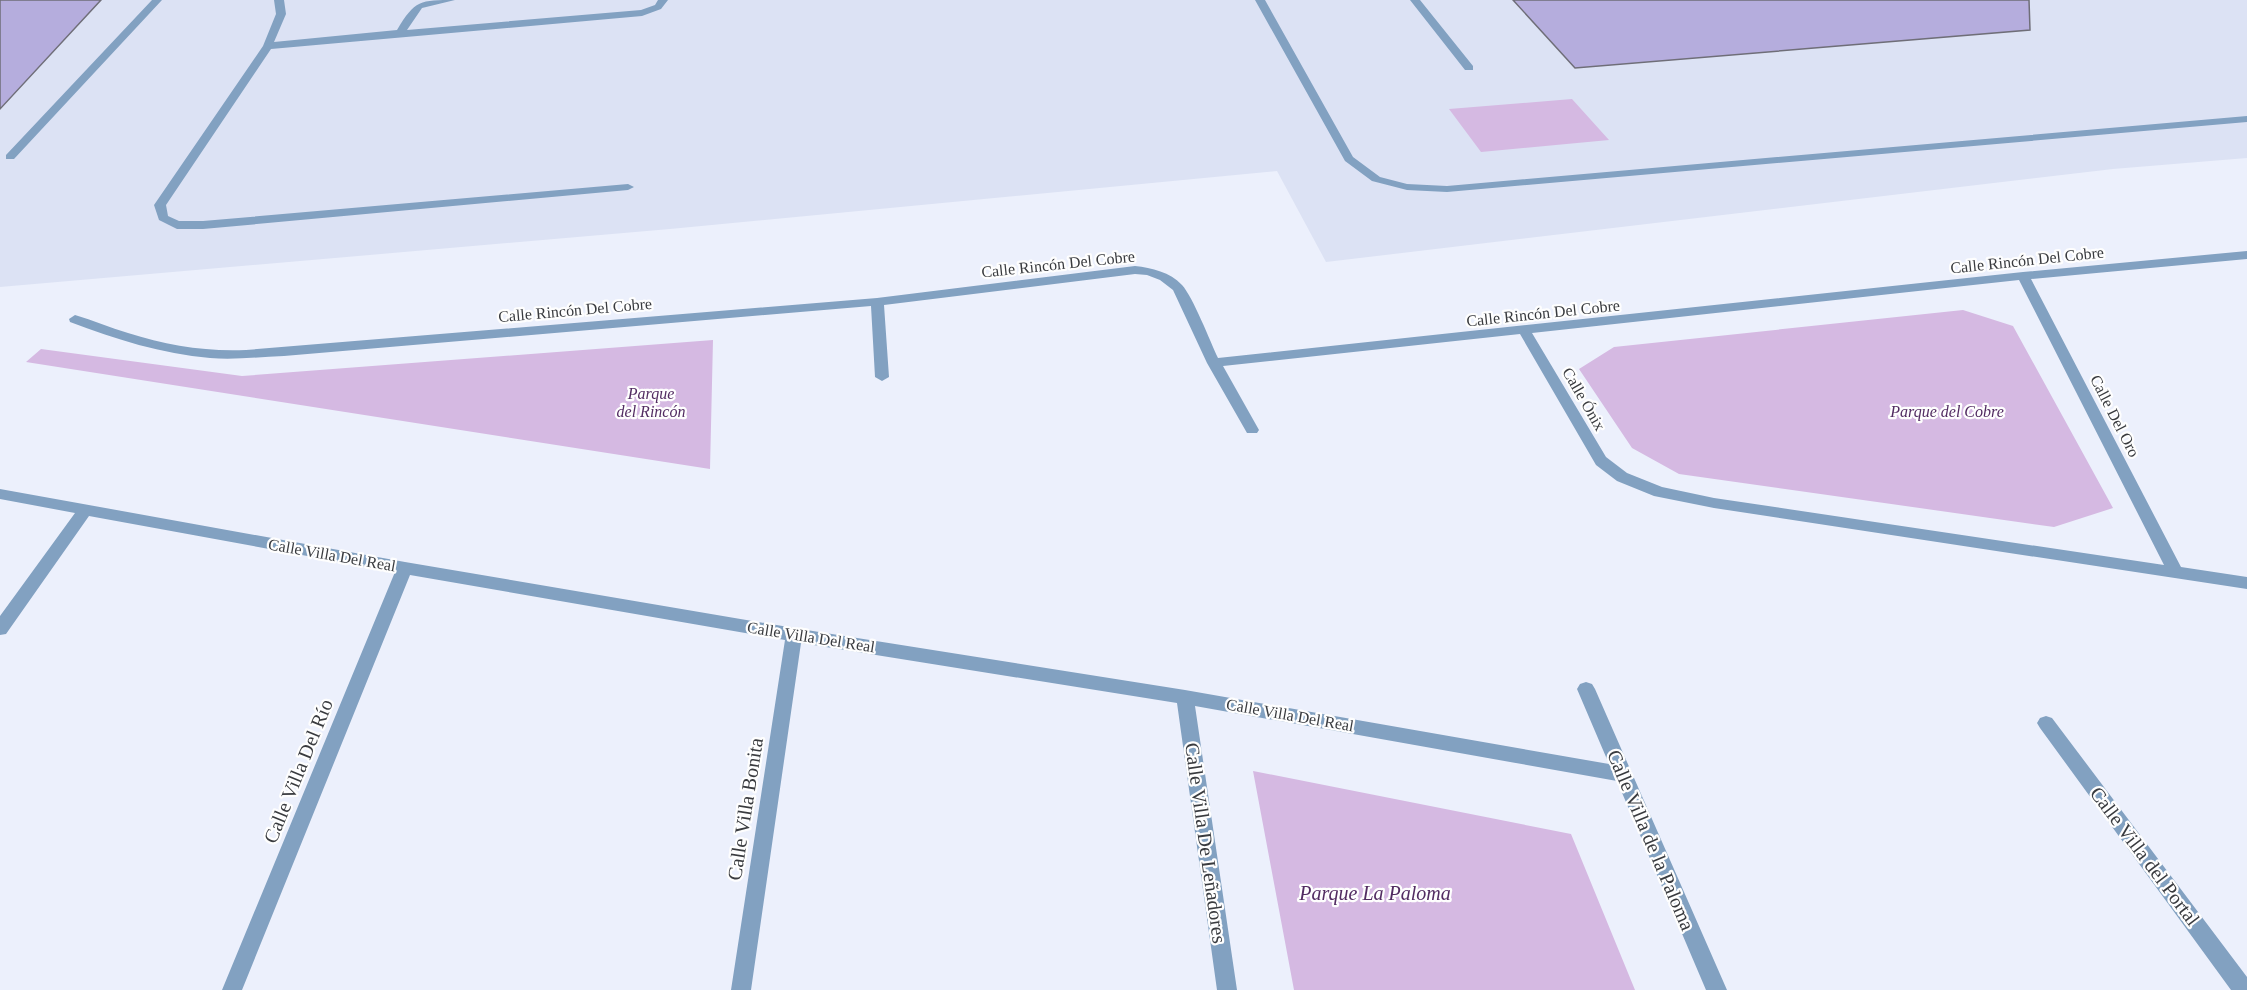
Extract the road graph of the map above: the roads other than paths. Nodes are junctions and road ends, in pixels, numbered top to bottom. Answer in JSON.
{"nodes":[{"id":1,"x":157,"y":0,"type":"edge"},
{"id":2,"x":279,"y":0,"type":"edge"},
{"id":3,"x":450,"y":0,"type":"edge"},
{"id":4,"x":663,"y":0,"type":"edge"},
{"id":5,"x":1260,"y":0,"type":"edge"},
{"id":6,"x":1415,"y":0,"type":"edge"},
{"id":7,"x":400,"y":33,"type":"junction"},
{"id":8,"x":268,"y":46,"type":"junction"},
{"id":9,"x":1469,"y":68,"type":"dead end"},
{"id":10,"x":2247,"y":119,"type":"edge"},
{"id":11,"x":10,"y":157,"type":"dead end"},
{"id":12,"x":628,"y":187,"type":"dead end"},
{"id":13,"x":2247,"y":255,"type":"edge"},
{"id":14,"x":2023,"y":276,"type":"junction"},
{"id":15,"x":877,"y":302,"type":"junction"},
{"id":16,"x":75,"y":318,"type":"dead end"},
{"id":17,"x":1525,"y":332,"type":"junction"},
{"id":18,"x":1214,"y":363,"type":"junction"},
{"id":19,"x":882,"y":377,"type":"dead end"},
{"id":20,"x":1252,"y":430,"type":"dead end"},
{"id":21,"x":0,"y":494,"type":"edge"},
{"id":22,"x":86,"y":509,"type":"junction"},
{"id":23,"x":405,"y":568,"type":"junction"},
{"id":24,"x":2175,"y":573,"type":"junction"},
{"id":25,"x":2247,"y":583,"type":"edge"},
{"id":26,"x":0,"y":630,"type":"edge"},
{"id":27,"x":794,"y":635,"type":"junction"},
{"id":28,"x":1586,"y":689,"type":"dead end"},
{"id":29,"x":1185,"y":697,"type":"junction"},
{"id":30,"x":2046,"y":723,"type":"dead end"},
{"id":31,"x":1623,"y":774,"type":"junction"},
{"id":32,"x":232,"y":990,"type":"edge"},
{"id":33,"x":741,"y":990,"type":"edge"},
{"id":34,"x":1227,"y":990,"type":"edge"},
{"id":35,"x":1717,"y":990,"type":"edge"},
{"id":36,"x":2244,"y":990,"type":"edge"}],
"edges":[{"from":1,"to":11,"type":"street"},
{"from":2,"to":8,"type":"street"},
{"from":3,"to":7,"type":"street"},
{"from":4,"to":7,"type":"street"},
{"from":5,"to":10,"type":"street"},
{"from":6,"to":9,"type":"street"},
{"from":7,"to":8,"type":"street"},
{"from":8,"to":12,"type":"street"},
{"from":13,"to":14,"type":"street","name":"Calle Rincón Del Cobre"},
{"from":14,"to":17,"type":"street","name":"Calle Rincón Del Cobre"},
{"from":14,"to":24,"type":"street","name":"Calle Del Oro"},
{"from":15,"to":16,"type":"street","name":"Calle Rincón Del Cobre"},
{"from":15,"to":18,"type":"street","name":"Calle Rincón Del Cobre"},
{"from":15,"to":19,"type":"street"},
{"from":17,"to":18,"type":"street","name":"Calle Rincón Del Cobre"},
{"from":17,"to":24,"type":"street","name":"Calle Ónix"},
{"from":18,"to":20,"type":"street"},
{"from":21,"to":22,"type":"street","name":"Calle Villa Del Real"},
{"from":22,"to":23,"type":"street","name":"Calle Villa Del Real"},
{"from":22,"to":26,"type":"street"},
{"from":23,"to":27,"type":"street","name":"Calle Villa Del Real"},
{"from":23,"to":32,"type":"street","name":"Calle Villa Del Río"},
{"from":24,"to":25,"type":"street","name":"Calle Ónix"},
{"from":27,"to":29,"type":"street","name":"Calle Villa Del Real"},
{"from":27,"to":33,"type":"street","name":"Calle Villa Bonita"},
{"from":28,"to":31,"type":"street","name":"Calle Villa de la Paloma"},
{"from":29,"to":31,"type":"street","name":"Calle Villa Del Real"},
{"from":29,"to":34,"type":"street","name":"Calle Villa De Leñadores"},
{"from":30,"to":36,"type":"street","name":"Calle Villa del Portal"},
{"from":31,"to":35,"type":"street","name":"Calle Villa de la Paloma"}]}
